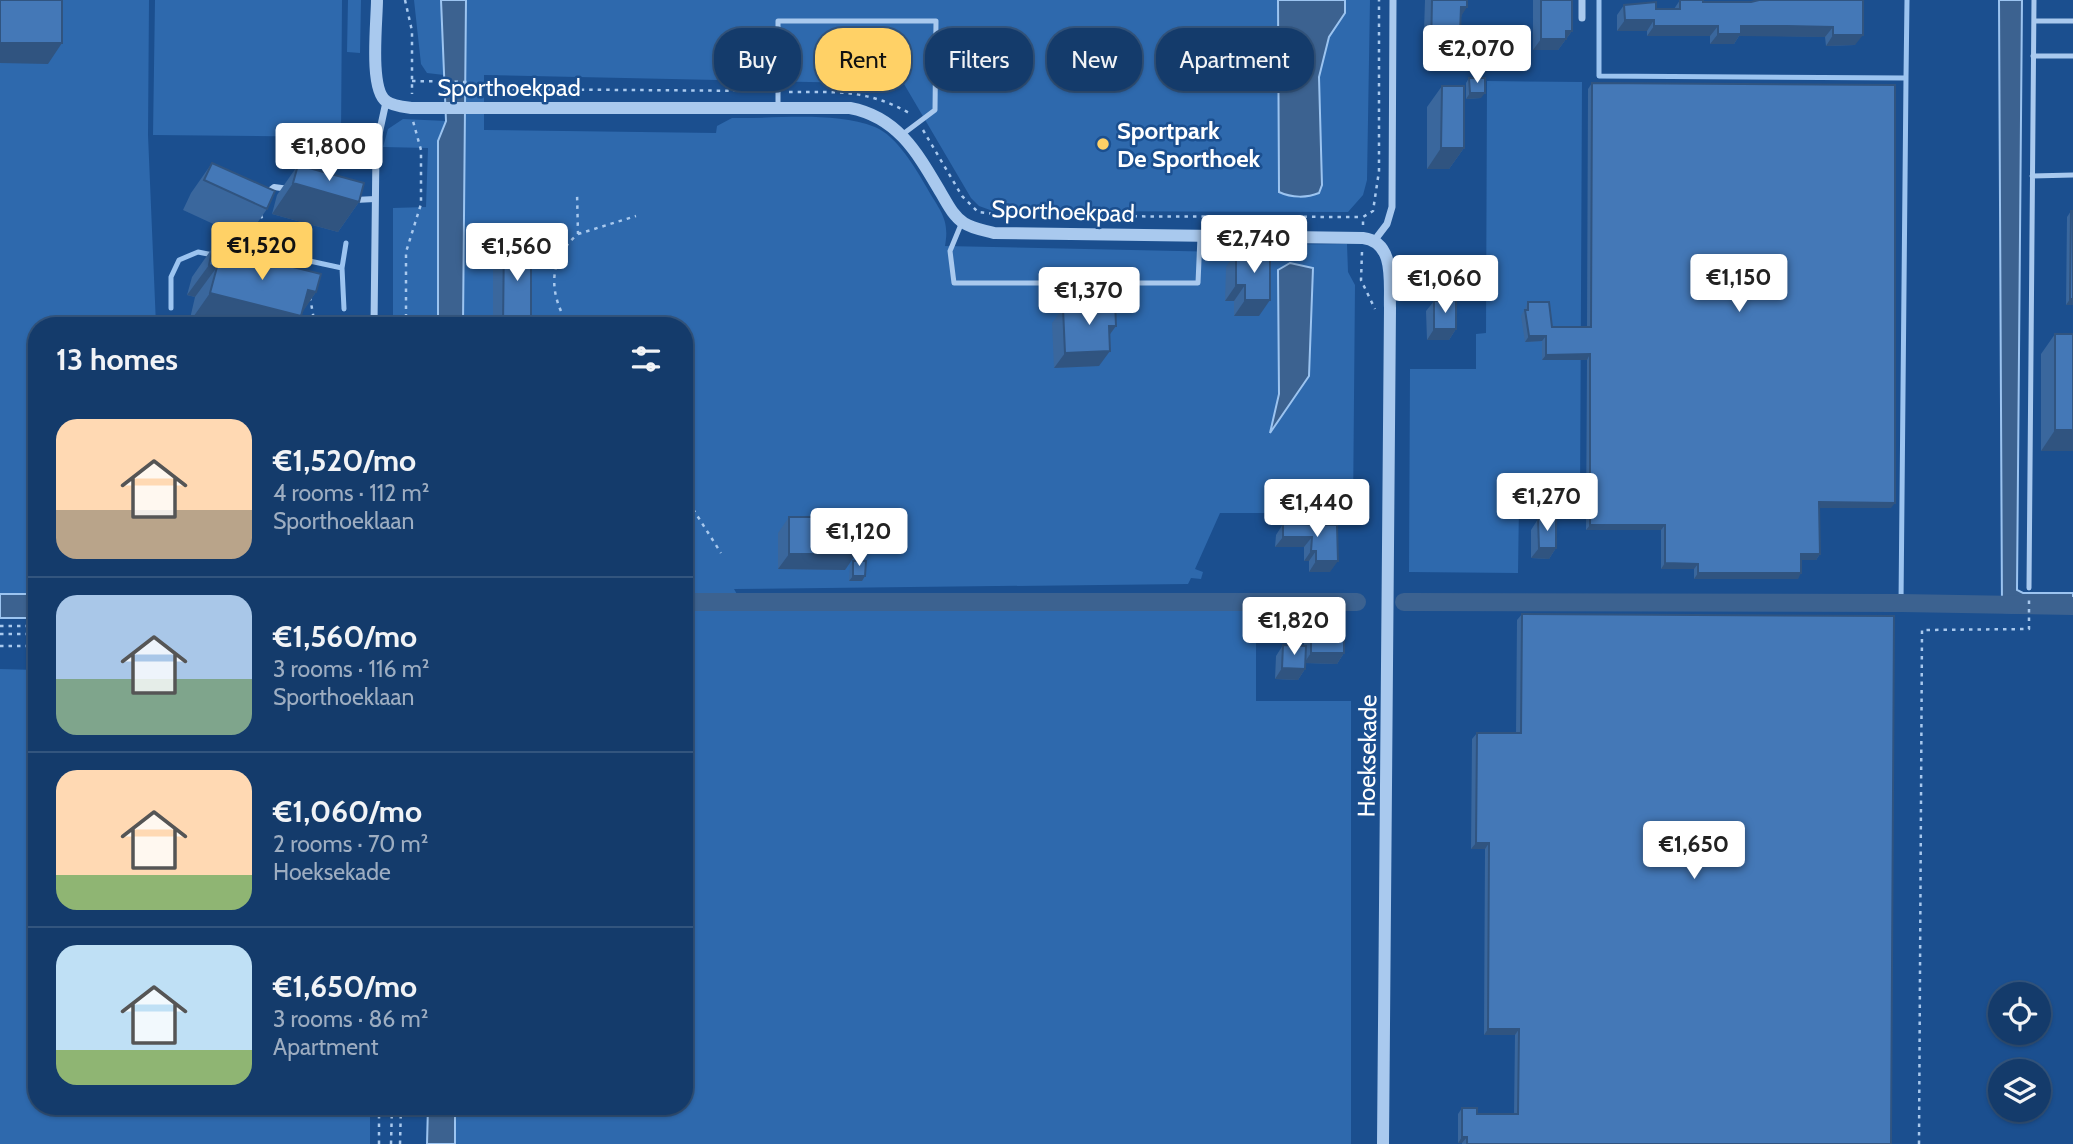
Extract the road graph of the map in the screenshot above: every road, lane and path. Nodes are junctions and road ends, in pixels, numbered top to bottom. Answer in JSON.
{"nodes":[{"id":1,"x":377,"y":0,"type":"edge"},
{"id":2,"x":405,"y":0,"type":"edge"},
{"id":3,"x":1379,"y":0,"type":"edge"},
{"id":4,"x":1393,"y":0,"type":"edge"},
{"id":5,"x":1582,"y":0,"type":"edge"},
{"id":6,"x":2034,"y":0,"type":"edge"},
{"id":7,"x":1582,"y":18,"type":"dead end"},
{"id":8,"x":2034,"y":21,"type":"junction"},
{"id":9,"x":2073,"y":21,"type":"edge"},
{"id":10,"x":2033,"y":56,"type":"junction"},
{"id":11,"x":2073,"y":56,"type":"edge"},
{"id":12,"x":412,"y":81,"type":"junction"},
{"id":13,"x":778,"y":92,"type":"junction"},
{"id":14,"x":386,"y":102,"type":"junction"},
{"id":15,"x":412,"y":108,"type":"junction"},
{"id":16,"x":778,"y":108,"type":"junction"},
{"id":17,"x":919,"y":123,"type":"junction"},
{"id":18,"x":903,"y":134,"type":"junction"},
{"id":19,"x":2073,"y":175,"type":"edge"},
{"id":20,"x":2032,"y":176,"type":"junction"},
{"id":21,"x":293,"y":190,"type":"edge"},
{"id":22,"x":577,"y":192,"type":"dead end"},
{"id":23,"x":375,"y":199,"type":"junction"},
{"id":24,"x":348,"y":200,"type":"edge"},
{"id":25,"x":258,"y":205,"type":"joint"},
{"id":26,"x":636,"y":216,"type":"dead end"},
{"id":27,"x":1363,"y":217,"type":"junction"},
{"id":28,"x":962,"y":222,"type":"junction"},
{"id":29,"x":578,"y":233,"type":"junction"},
{"id":30,"x":1200,"y":236,"type":"junction"},
{"id":31,"x":1369,"y":239,"type":"junction"},
{"id":32,"x":293,"y":275,"type":"edge"},
{"id":33,"x":307,"y":289,"type":"edge"},
{"id":34,"x":313,"y":317,"type":"edge"},
{"id":35,"x":374,"y":317,"type":"edge"},
{"id":36,"x":406,"y":317,"type":"edge"},
{"id":37,"x":565,"y":317,"type":"edge"},
{"id":38,"x":1378,"y":319,"type":"dead end"},
{"id":39,"x":693,"y":509,"type":"edge"},
{"id":40,"x":721,"y":553,"type":"dead end"},
{"id":41,"x":2029,"y":588,"type":"joint"},
{"id":42,"x":0,"y":626,"type":"edge"},
{"id":43,"x":28,"y":626,"type":"edge"},
{"id":44,"x":0,"y":634,"type":"edge"},
{"id":45,"x":28,"y":634,"type":"edge"},
{"id":46,"x":0,"y":646,"type":"edge"},
{"id":47,"x":28,"y":646,"type":"edge"},
{"id":48,"x":379,"y":1115,"type":"edge"},
{"id":49,"x":392,"y":1115,"type":"edge"},
{"id":50,"x":401,"y":1115,"type":"edge"},
{"id":51,"x":379,"y":1144,"type":"edge"},
{"id":52,"x":391,"y":1144,"type":"edge"},
{"id":53,"x":400,"y":1144,"type":"edge"},
{"id":54,"x":1383,"y":1144,"type":"edge"},
{"id":55,"x":1919,"y":1144,"type":"edge"}],
"edges":[{"from":1,"to":14,"type":"street"},
{"from":2,"to":12,"type":"path"},
{"from":3,"to":27,"type":"path"},
{"from":4,"to":31,"type":"street"},
{"from":5,"to":7,"type":"street"},
{"from":6,"to":8,"type":"lane"},
{"from":8,"to":9,"type":"lane"},
{"from":8,"to":10,"type":"lane"},
{"from":10,"to":11,"type":"lane"},
{"from":10,"to":20,"type":"lane"},
{"from":12,"to":13,"type":"path","name":"Sporthoekpad"},
{"from":12,"to":15,"type":"path"},
{"from":13,"to":16,"type":"lane"},
{"from":13,"to":17,"type":"path","name":"Sporthoekpad"},
{"from":13,"to":17,"type":"lane"},
{"from":14,"to":15,"type":"street","name":"Sporthoekpad"},
{"from":14,"to":23,"type":"street"},
{"from":15,"to":16,"type":"street","name":"Sporthoekpad"},
{"from":15,"to":36,"type":"path"},
{"from":16,"to":18,"type":"street","name":"Sporthoekpad"},
{"from":17,"to":18,"type":"lane"},
{"from":17,"to":27,"type":"path","name":"Sporthoekpad"},
{"from":18,"to":28,"type":"street","name":"Sporthoekpad"},
{"from":19,"to":20,"type":"lane"},
{"from":20,"to":41,"type":"lane"},
{"from":21,"to":25,"type":"street"},
{"from":22,"to":29,"type":"path"},
{"from":23,"to":24,"type":"street"},
{"from":23,"to":35,"type":"street"},
{"from":25,"to":32,"type":"path"},
{"from":26,"to":29,"type":"path"},
{"from":27,"to":31,"type":"path"},
{"from":28,"to":30,"type":"street","name":"Sporthoekpad"},
{"from":28,"to":30,"type":"lane"},
{"from":29,"to":37,"type":"path"},
{"from":30,"to":31,"type":"street","name":"Sporthoekpad"},
{"from":31,"to":38,"type":"path"},
{"from":31,"to":54,"type":"street","name":"Hoeksekade"},
{"from":33,"to":34,"type":"path"},
{"from":39,"to":40,"type":"path"},
{"from":41,"to":55,"type":"path"},
{"from":42,"to":43,"type":"path"},
{"from":44,"to":45,"type":"path"},
{"from":46,"to":47,"type":"path"},
{"from":48,"to":51,"type":"path"},
{"from":49,"to":52,"type":"path"},
{"from":50,"to":53,"type":"path"}]}
